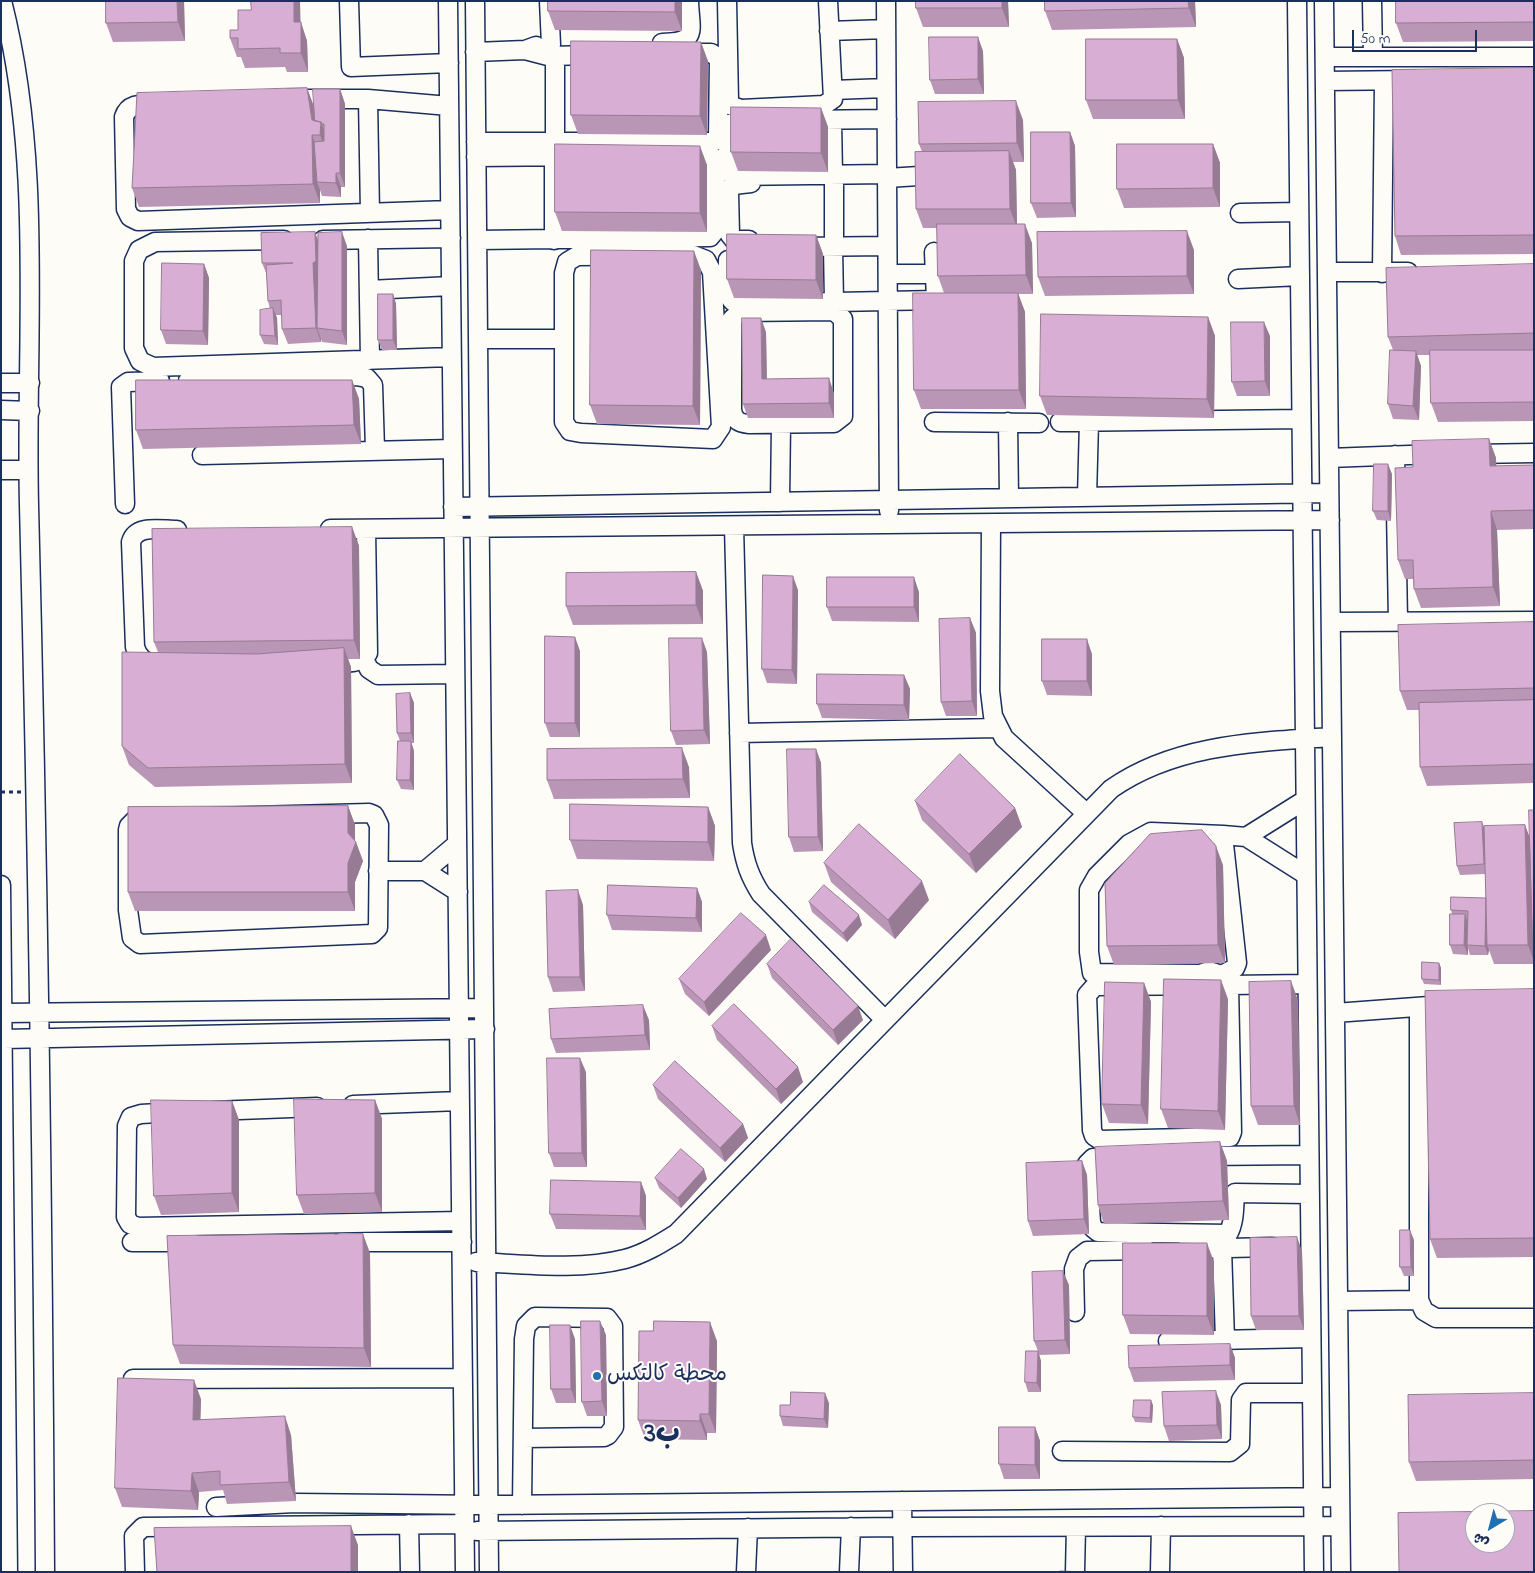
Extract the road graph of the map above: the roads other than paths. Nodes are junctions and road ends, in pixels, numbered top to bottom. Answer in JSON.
{"nodes":[{"id":1,"x":2,"y":1,"type":"edge"},
{"id":2,"x":349,"y":1,"type":"edge"},
{"id":3,"x":448,"y":1,"type":"edge"},
{"id":4,"x":475,"y":1,"type":"edge"},
{"id":5,"x":549,"y":1,"type":"edge"},
{"id":6,"x":689,"y":1,"type":"edge"},
{"id":7,"x":727,"y":1,"type":"edge"},
{"id":8,"x":828,"y":1,"type":"edge"},
{"id":9,"x":886,"y":1,"type":"edge"},
{"id":10,"x":1296,"y":1,"type":"edge"},
{"id":11,"x":1324,"y":1,"type":"edge"},
{"id":12,"x":1372,"y":1,"type":"edge"},
{"id":13,"x":886,"y":29,"type":"junction"},
{"id":14,"x":829,"y":31,"type":"junction"},
{"id":15,"x":609,"y":49,"type":"edge"},
{"id":16,"x":553,"y":51,"type":"junction"},
{"id":17,"x":475,"y":52,"type":"junction"},
{"id":18,"x":1325,"y":57,"type":"junction"},
{"id":19,"x":1373,"y":57,"type":"junction"},
{"id":20,"x":1534,"y":57,"type":"edge"},
{"id":21,"x":449,"y":63,"type":"junction"},
{"id":22,"x":1431,"y":80,"type":"edge"},
{"id":23,"x":1325,"y":81,"type":"junction"},
{"id":24,"x":1384,"y":81,"type":"junction"},
{"id":25,"x":886,"y":88,"type":"junction"},
{"id":26,"x":833,"y":90,"type":"junction"},
{"id":27,"x":271,"y":100,"type":"edge"},
{"id":28,"x":368,"y":100,"type":"junction"},
{"id":29,"x":173,"y":104,"type":"edge"},
{"id":30,"x":449,"y":106,"type":"junction"},
{"id":31,"x":887,"y":119,"type":"junction"},
{"id":32,"x":832,"y":120,"type":"junction"},
{"id":33,"x":476,"y":149,"type":"junction"},
{"id":34,"x":555,"y":149,"type":"junction"},
{"id":35,"x":919,"y":176,"type":"edge"},
{"id":36,"x":887,"y":178,"type":"junction"},
{"id":37,"x":833,"y":179,"type":"junction"},
{"id":38,"x":450,"y":210,"type":"junction"},
{"id":39,"x":1299,"y":212,"type":"junction"},
{"id":40,"x":370,"y":213,"type":"junction"},
{"id":41,"x":1240,"y":213,"type":"dead end"},
{"id":42,"x":451,"y":238,"type":"junction"},
{"id":43,"x":368,"y":239,"type":"junction"},
{"id":44,"x":477,"y":240,"type":"junction"},
{"id":45,"x":554,"y":240,"type":"junction"},
{"id":46,"x":887,"y":242,"type":"junction"},
{"id":47,"x":775,"y":243,"type":"junction"},
{"id":48,"x":834,"y":243,"type":"junction"},
{"id":49,"x":934,"y":252,"type":"dead end"},
{"id":50,"x":1327,"y":272,"type":"junction"},
{"id":51,"x":1429,"y":272,"type":"edge"},
{"id":52,"x":1382,"y":273,"type":"junction"},
{"id":53,"x":888,"y":274,"type":"junction"},
{"id":54,"x":935,"y":274,"type":"junction"},
{"id":55,"x":1300,"y":276,"type":"junction"},
{"id":56,"x":1238,"y":279,"type":"dead end"},
{"id":57,"x":451,"y":286,"type":"junction"},
{"id":58,"x":369,"y":290,"type":"junction"},
{"id":59,"x":888,"y":301,"type":"junction"},
{"id":60,"x":834,"y":302,"type":"junction"},
{"id":61,"x":564,"y":339,"type":"junction"},
{"id":62,"x":478,"y":340,"type":"junction"},
{"id":63,"x":452,"y":357,"type":"junction"},
{"id":64,"x":370,"y":360,"type":"junction"},
{"id":65,"x":1,"y":383,"type":"edge"},
{"id":66,"x":30,"y":383,"type":"junction"},
{"id":67,"x":1,"y":410,"type":"edge"},
{"id":68,"x":30,"y":411,"type":"junction"},
{"id":69,"x":1301,"y":419,"type":"junction"},
{"id":70,"x":934,"y":422,"type":"dead end"},
{"id":71,"x":1008,"y":422,"type":"junction"},
{"id":72,"x":1060,"y":422,"type":"dead end"},
{"id":73,"x":1089,"y":422,"type":"junction"},
{"id":74,"x":1039,"y":423,"type":"dead end"},
{"id":75,"x":781,"y":424,"type":"junction"},
{"id":76,"x":375,"y":449,"type":"junction"},
{"id":77,"x":452,"y":449,"type":"junction"},
{"id":78,"x":1534,"y":452,"type":"edge"},
{"id":79,"x":202,"y":455,"type":"dead end"},
{"id":80,"x":1395,"y":455,"type":"junction"},
{"id":81,"x":1329,"y":458,"type":"junction"},
{"id":82,"x":1,"y":470,"type":"edge"},
{"id":83,"x":28,"y":470,"type":"junction"},
{"id":84,"x":1302,"y":493,"type":"junction"},
{"id":85,"x":1329,"y":493,"type":"junction"},
{"id":86,"x":1087,"y":497,"type":"junction"},
{"id":87,"x":1009,"y":498,"type":"junction"},
{"id":88,"x":889,"y":500,"type":"junction"},
{"id":89,"x":780,"y":502,"type":"junction"},
{"id":90,"x":125,"y":504,"type":"dead end"},
{"id":91,"x":480,"y":506,"type":"junction"},
{"id":92,"x":453,"y":507,"type":"junction"},
{"id":93,"x":1330,"y":520,"type":"junction"},
{"id":94,"x":1302,"y":521,"type":"junction"},
{"id":95,"x":990,"y":524,"type":"junction"},
{"id":96,"x":889,"y":525,"type":"junction"},
{"id":97,"x":734,"y":526,"type":"junction"},
{"id":98,"x":481,"y":528,"type":"junction"},
{"id":99,"x":366,"y":529,"type":"junction"},
{"id":100,"x":453,"y":529,"type":"junction"},
{"id":101,"x":190,"y":530,"type":"edge"},
{"id":102,"x":317,"y":530,"type":"edge"},
{"id":103,"x":1398,"y":621,"type":"junction"},
{"id":104,"x":1534,"y":621,"type":"edge"},
{"id":105,"x":1331,"y":622,"type":"junction"},
{"id":106,"x":364,"y":659,"type":"junction"},
{"id":107,"x":309,"y":662,"type":"edge"},
{"id":108,"x":171,"y":663,"type":"edge"},
{"id":109,"x":455,"y":674,"type":"junction"},
{"id":110,"x":997,"y":728,"type":"junction"},
{"id":111,"x":740,"y":733,"type":"junction"},
{"id":112,"x":1332,"y":737,"type":"junction"},
{"id":113,"x":1304,"y":739,"type":"junction"},
{"id":114,"x":1305,"y":800,"type":"junction"},
{"id":115,"x":1086,"y":813,"type":"junction"},
{"id":116,"x":1223,"y":835,"type":"junction"},
{"id":117,"x":1246,"y":836,"type":"junction"},
{"id":118,"x":457,"y":844,"type":"junction"},
{"id":119,"x":378,"y":871,"type":"junction"},
{"id":120,"x":425,"y":872,"type":"junction"},
{"id":121,"x":1306,"y":875,"type":"junction"},
{"id":122,"x":1,"y":886,"type":"edge"},
{"id":123,"x":458,"y":892,"type":"junction"},
{"id":124,"x":1307,"y":984,"type":"junction"},
{"id":125,"x":1229,"y":985,"type":"junction"},
{"id":126,"x":1447,"y":1005,"type":"edge"},
{"id":127,"x":1419,"y":1007,"type":"junction"},
{"id":128,"x":459,"y":1008,"type":"junction"},
{"id":129,"x":484,"y":1008,"type":"junction"},
{"id":130,"x":39,"y":1012,"type":"junction"},
{"id":131,"x":4,"y":1013,"type":"junction"},
{"id":132,"x":1335,"y":1013,"type":"junction"},
{"id":133,"x":884,"y":1020,"type":"junction"},
{"id":134,"x":484,"y":1028,"type":"junction"},
{"id":135,"x":459,"y":1029,"type":"junction"},
{"id":136,"x":4,"y":1038,"type":"junction"},
{"id":137,"x":39,"y":1038,"type":"junction"},
{"id":138,"x":460,"y":1101,"type":"junction"},
{"id":139,"x":1309,"y":1155,"type":"junction"},
{"id":140,"x":1183,"y":1156,"type":"edge"},
{"id":141,"x":1135,"y":1157,"type":"edge"},
{"id":142,"x":1310,"y":1194,"type":"junction"},
{"id":143,"x":461,"y":1221,"type":"junction"},
{"id":144,"x":132,"y":1242,"type":"dead end"},
{"id":145,"x":248,"y":1242,"type":"edge"},
{"id":146,"x":326,"y":1242,"type":"edge"},
{"id":147,"x":462,"y":1242,"type":"junction"},
{"id":148,"x":1310,"y":1246,"type":"junction"},
{"id":149,"x":1222,"y":1248,"type":"junction"},
{"id":150,"x":462,"y":1262,"type":"junction"},
{"id":151,"x":486,"y":1263,"type":"junction"},
{"id":152,"x":1419,"y":1300,"type":"junction"},
{"id":153,"x":1338,"y":1301,"type":"junction"},
{"id":154,"x":1075,"y":1312,"type":"dead end"},
{"id":155,"x":1534,"y":1318,"type":"edge"},
{"id":156,"x":1311,"y":1338,"type":"junction"},
{"id":157,"x":1225,"y":1340,"type":"junction"},
{"id":158,"x":1168,"y":1341,"type":"dead end"},
{"id":159,"x":463,"y":1378,"type":"junction"},
{"id":160,"x":131,"y":1379,"type":"edge"},
{"id":161,"x":1312,"y":1393,"type":"junction"},
{"id":162,"x":523,"y":1438,"type":"junction"},
{"id":163,"x":1062,"y":1451,"type":"dead end"},
{"id":164,"x":1313,"y":1497,"type":"junction"},
{"id":165,"x":1340,"y":1497,"type":"junction"},
{"id":166,"x":902,"y":1501,"type":"junction"},
{"id":167,"x":464,"y":1505,"type":"junction"},
{"id":168,"x":488,"y":1505,"type":"junction"},
{"id":169,"x":522,"y":1505,"type":"junction"},
{"id":170,"x":216,"y":1507,"type":"dead end"},
{"id":171,"x":409,"y":1524,"type":"junction"},
{"id":172,"x":1161,"y":1526,"type":"junction"},
{"id":173,"x":1313,"y":1526,"type":"junction"},
{"id":174,"x":1340,"y":1526,"type":"junction"},
{"id":175,"x":464,"y":1527,"type":"junction"},
{"id":176,"x":851,"y":1527,"type":"junction"},
{"id":177,"x":903,"y":1527,"type":"junction"},
{"id":178,"x":1076,"y":1527,"type":"junction"},
{"id":179,"x":748,"y":1528,"type":"junction"},
{"id":180,"x":488,"y":1531,"type":"junction"},
{"id":181,"x":8,"y":1572,"type":"edge"},
{"id":182,"x":45,"y":1572,"type":"edge"},
{"id":183,"x":135,"y":1572,"type":"edge"},
{"id":184,"x":410,"y":1572,"type":"edge"},
{"id":185,"x":465,"y":1572,"type":"edge"},
{"id":186,"x":489,"y":1572,"type":"edge"},
{"id":187,"x":746,"y":1572,"type":"edge"},
{"id":188,"x":849,"y":1572,"type":"edge"},
{"id":189,"x":903,"y":1572,"type":"edge"},
{"id":190,"x":1075,"y":1572,"type":"edge"},
{"id":191,"x":1160,"y":1572,"type":"edge"},
{"id":192,"x":1314,"y":1572,"type":"edge"},
{"id":193,"x":1341,"y":1572,"type":"edge"}],
"edges":[{"from":1,"to":66,"type":"street"},
{"from":2,"to":21,"type":"street"},
{"from":3,"to":21,"type":"street"},
{"from":4,"to":17,"type":"street"},
{"from":5,"to":16,"type":"street"},
{"from":6,"to":34,"type":"street"},
{"from":7,"to":26,"type":"street"},
{"from":8,"to":14,"type":"street"},
{"from":9,"to":13,"type":"street"},
{"from":10,"to":39,"type":"street"},
{"from":11,"to":18,"type":"street"},
{"from":12,"to":19,"type":"street"},
{"from":13,"to":14,"type":"street"},
{"from":13,"to":25,"type":"street"},
{"from":14,"to":26,"type":"street"},
{"from":15,"to":16,"type":"street"},
{"from":16,"to":17,"type":"street"},
{"from":16,"to":34,"type":"street"},
{"from":17,"to":33,"type":"street"},
{"from":18,"to":19,"type":"street"},
{"from":18,"to":23,"type":"street"},
{"from":19,"to":20,"type":"street"},
{"from":21,"to":30,"type":"street"},
{"from":22,"to":24,"type":"street"},
{"from":23,"to":24,"type":"street"},
{"from":23,"to":50,"type":"street"},
{"from":24,"to":52,"type":"street"},
{"from":25,"to":26,"type":"street"},
{"from":25,"to":31,"type":"street"},
{"from":27,"to":28,"type":"street"},
{"from":28,"to":30,"type":"street"},
{"from":28,"to":40,"type":"street"},
{"from":29,"to":40,"type":"street"},
{"from":30,"to":38,"type":"street"},
{"from":31,"to":32,"type":"street"},
{"from":31,"to":36,"type":"street"},
{"from":32,"to":37,"type":"street"},
{"from":32,"to":37,"type":"street"},
{"from":33,"to":34,"type":"street"},
{"from":33,"to":44,"type":"street"},
{"from":34,"to":45,"type":"street"},
{"from":34,"to":45,"type":"street"},
{"from":35,"to":36,"type":"street"},
{"from":36,"to":37,"type":"street"},
{"from":36,"to":46,"type":"street"},
{"from":37,"to":47,"type":"street"},
{"from":37,"to":48,"type":"street"},
{"from":38,"to":40,"type":"street"},
{"from":38,"to":42,"type":"street"},
{"from":39,"to":41,"type":"street"},
{"from":39,"to":55,"type":"street"},
{"from":42,"to":43,"type":"street"},
{"from":42,"to":57,"type":"street"},
{"from":43,"to":58,"type":"street"},
{"from":43,"to":64,"type":"street"},
{"from":44,"to":45,"type":"street"},
{"from":44,"to":62,"type":"street"},
{"from":46,"to":48,"type":"street"},
{"from":46,"to":53,"type":"street"},
{"from":47,"to":48,"type":"street"},
{"from":47,"to":60,"type":"street"},
{"from":48,"to":60,"type":"street"},
{"from":49,"to":54,"type":"street"},
{"from":50,"to":52,"type":"street"},
{"from":50,"to":81,"type":"street"},
{"from":51,"to":52,"type":"street"},
{"from":53,"to":54,"type":"street"},
{"from":53,"to":59,"type":"street"},
{"from":54,"to":59,"type":"street"},
{"from":55,"to":56,"type":"street"},
{"from":55,"to":69,"type":"street"},
{"from":57,"to":58,"type":"street"},
{"from":57,"to":63,"type":"street"},
{"from":58,"to":64,"type":"street"},
{"from":59,"to":60,"type":"street"},
{"from":59,"to":88,"type":"street"},
{"from":61,"to":61,"type":"street"},
{"from":61,"to":62,"type":"street"},
{"from":62,"to":91,"type":"street"},
{"from":63,"to":64,"type":"street"},
{"from":63,"to":77,"type":"street"},
{"from":65,"to":66,"type":"street"},
{"from":66,"to":68,"type":"street"},
{"from":67,"to":68,"type":"street"},
{"from":68,"to":83,"type":"street"},
{"from":69,"to":73,"type":"street"},
{"from":69,"to":84,"type":"street"},
{"from":70,"to":71,"type":"street"},
{"from":71,"to":74,"type":"street"},
{"from":71,"to":87,"type":"street"},
{"from":72,"to":73,"type":"street"},
{"from":73,"to":86,"type":"street"},
{"from":75,"to":75,"type":"street"},
{"from":75,"to":89,"type":"street"},
{"from":76,"to":77,"type":"street"},
{"from":76,"to":79,"type":"street"},
{"from":76,"to":90,"type":"street"},
{"from":77,"to":92,"type":"street"},
{"from":78,"to":80,"type":"street"},
{"from":80,"to":81,"type":"street"},
{"from":80,"to":103,"type":"street"},
{"from":81,"to":85,"type":"street"},
{"from":82,"to":83,"type":"street"},
{"from":83,"to":130,"type":"street"},
{"from":84,"to":85,"type":"street"},
{"from":84,"to":86,"type":"street"},
{"from":84,"to":94,"type":"street"},
{"from":85,"to":93,"type":"street"},
{"from":86,"to":87,"type":"street"},
{"from":87,"to":88,"type":"street"},
{"from":88,"to":89,"type":"street"},
{"from":88,"to":96,"type":"street"},
{"from":89,"to":91,"type":"street"},
{"from":91,"to":92,"type":"street"},
{"from":91,"to":98,"type":"street"},
{"from":92,"to":100,"type":"street"},
{"from":93,"to":94,"type":"street"},
{"from":93,"to":105,"type":"street"},
{"from":94,"to":95,"type":"street"},
{"from":94,"to":113,"type":"street"},
{"from":95,"to":96,"type":"street"},
{"from":95,"to":110,"type":"street"},
{"from":96,"to":97,"type":"street"},
{"from":97,"to":98,"type":"street"},
{"from":97,"to":111,"type":"street"},
{"from":98,"to":100,"type":"street"},
{"from":98,"to":129,"type":"street"},
{"from":99,"to":100,"type":"street"},
{"from":99,"to":102,"type":"street"},
{"from":99,"to":106,"type":"street"},
{"from":100,"to":109,"type":"street"},
{"from":101,"to":108,"type":"street"},
{"from":103,"to":104,"type":"street"},
{"from":103,"to":105,"type":"street"},
{"from":105,"to":112,"type":"street"},
{"from":106,"to":107,"type":"street"},
{"from":106,"to":109,"type":"street"},
{"from":109,"to":118,"type":"street"},
{"from":110,"to":111,"type":"street"},
{"from":110,"to":115,"type":"street"},
{"from":111,"to":133,"type":"street"},
{"from":112,"to":113,"type":"street"},
{"from":112,"to":132,"type":"street"},
{"from":113,"to":114,"type":"street"},
{"from":113,"to":115,"type":"street"},
{"from":114,"to":117,"type":"street"},
{"from":114,"to":121,"type":"street"},
{"from":115,"to":133,"type":"street"},
{"from":116,"to":116,"type":"street"},
{"from":116,"to":117,"type":"street"},
{"from":117,"to":121,"type":"street"},
{"from":118,"to":120,"type":"street"},
{"from":118,"to":123,"type":"street"},
{"from":119,"to":119,"type":"street"},
{"from":119,"to":120,"type":"street"},
{"from":120,"to":123,"type":"street"},
{"from":121,"to":124,"type":"street"},
{"from":122,"to":131,"type":"street"},
{"from":123,"to":128,"type":"street"},
{"from":124,"to":125,"type":"street"},
{"from":124,"to":139,"type":"street"},
{"from":125,"to":125,"type":"street"},
{"from":126,"to":127,"type":"street"},
{"from":127,"to":132,"type":"street"},
{"from":127,"to":152,"type":"street"},
{"from":128,"to":129,"type":"street"},
{"from":128,"to":130,"type":"street"},
{"from":128,"to":135,"type":"street"},
{"from":129,"to":134,"type":"street"},
{"from":130,"to":131,"type":"street"},
{"from":130,"to":137,"type":"street"},
{"from":131,"to":136,"type":"street"},
{"from":132,"to":153,"type":"street"},
{"from":133,"to":151,"type":"street"},
{"from":134,"to":135,"type":"street"},
{"from":134,"to":151,"type":"street"},
{"from":135,"to":137,"type":"street"},
{"from":135,"to":138,"type":"street"},
{"from":136,"to":137,"type":"street"},
{"from":136,"to":181,"type":"street"},
{"from":137,"to":182,"type":"street"},
{"from":138,"to":143,"type":"street"},
{"from":138,"to":143,"type":"street"},
{"from":139,"to":140,"type":"street"},
{"from":139,"to":142,"type":"street"},
{"from":141,"to":142,"type":"street"},
{"from":142,"to":148,"type":"street"},
{"from":143,"to":147,"type":"street"},
{"from":144,"to":145,"type":"street"},
{"from":146,"to":147,"type":"street"},
{"from":147,"to":150,"type":"street"},
{"from":148,"to":149,"type":"street"},
{"from":148,"to":156,"type":"street"},
{"from":149,"to":154,"type":"street"},
{"from":149,"to":157,"type":"street"},
{"from":150,"to":151,"type":"street"},
{"from":150,"to":159,"type":"street"},
{"from":151,"to":168,"type":"street"},
{"from":152,"to":153,"type":"street"},
{"from":152,"to":155,"type":"street"},
{"from":153,"to":165,"type":"street"},
{"from":156,"to":157,"type":"street"},
{"from":156,"to":161,"type":"street"},
{"from":157,"to":158,"type":"street"},
{"from":159,"to":160,"type":"street"},
{"from":159,"to":167,"type":"street"},
{"from":161,"to":163,"type":"street"},
{"from":161,"to":164,"type":"street"},
{"from":162,"to":162,"type":"street"},
{"from":162,"to":169,"type":"street"},
{"from":164,"to":165,"type":"street"},
{"from":164,"to":166,"type":"street"},
{"from":164,"to":173,"type":"street"},
{"from":165,"to":174,"type":"street"},
{"from":166,"to":169,"type":"street"},
{"from":166,"to":177,"type":"street"},
{"from":167,"to":168,"type":"street"},
{"from":167,"to":170,"type":"street"},
{"from":167,"to":175,"type":"street"},
{"from":168,"to":169,"type":"street"},
{"from":168,"to":180,"type":"street"},
{"from":171,"to":175,"type":"street"},
{"from":171,"to":183,"type":"street"},
{"from":171,"to":184,"type":"street"},
{"from":172,"to":173,"type":"street"},
{"from":172,"to":178,"type":"street"},
{"from":172,"to":191,"type":"street"},
{"from":173,"to":174,"type":"street"},
{"from":173,"to":192,"type":"street"},
{"from":174,"to":193,"type":"street"},
{"from":175,"to":180,"type":"street"},
{"from":175,"to":185,"type":"street"},
{"from":176,"to":177,"type":"street"},
{"from":176,"to":179,"type":"street"},
{"from":176,"to":188,"type":"street"},
{"from":177,"to":178,"type":"street"},
{"from":177,"to":189,"type":"street"},
{"from":178,"to":190,"type":"street"},
{"from":179,"to":180,"type":"street"},
{"from":179,"to":187,"type":"street"},
{"from":180,"to":186,"type":"street"}]}
